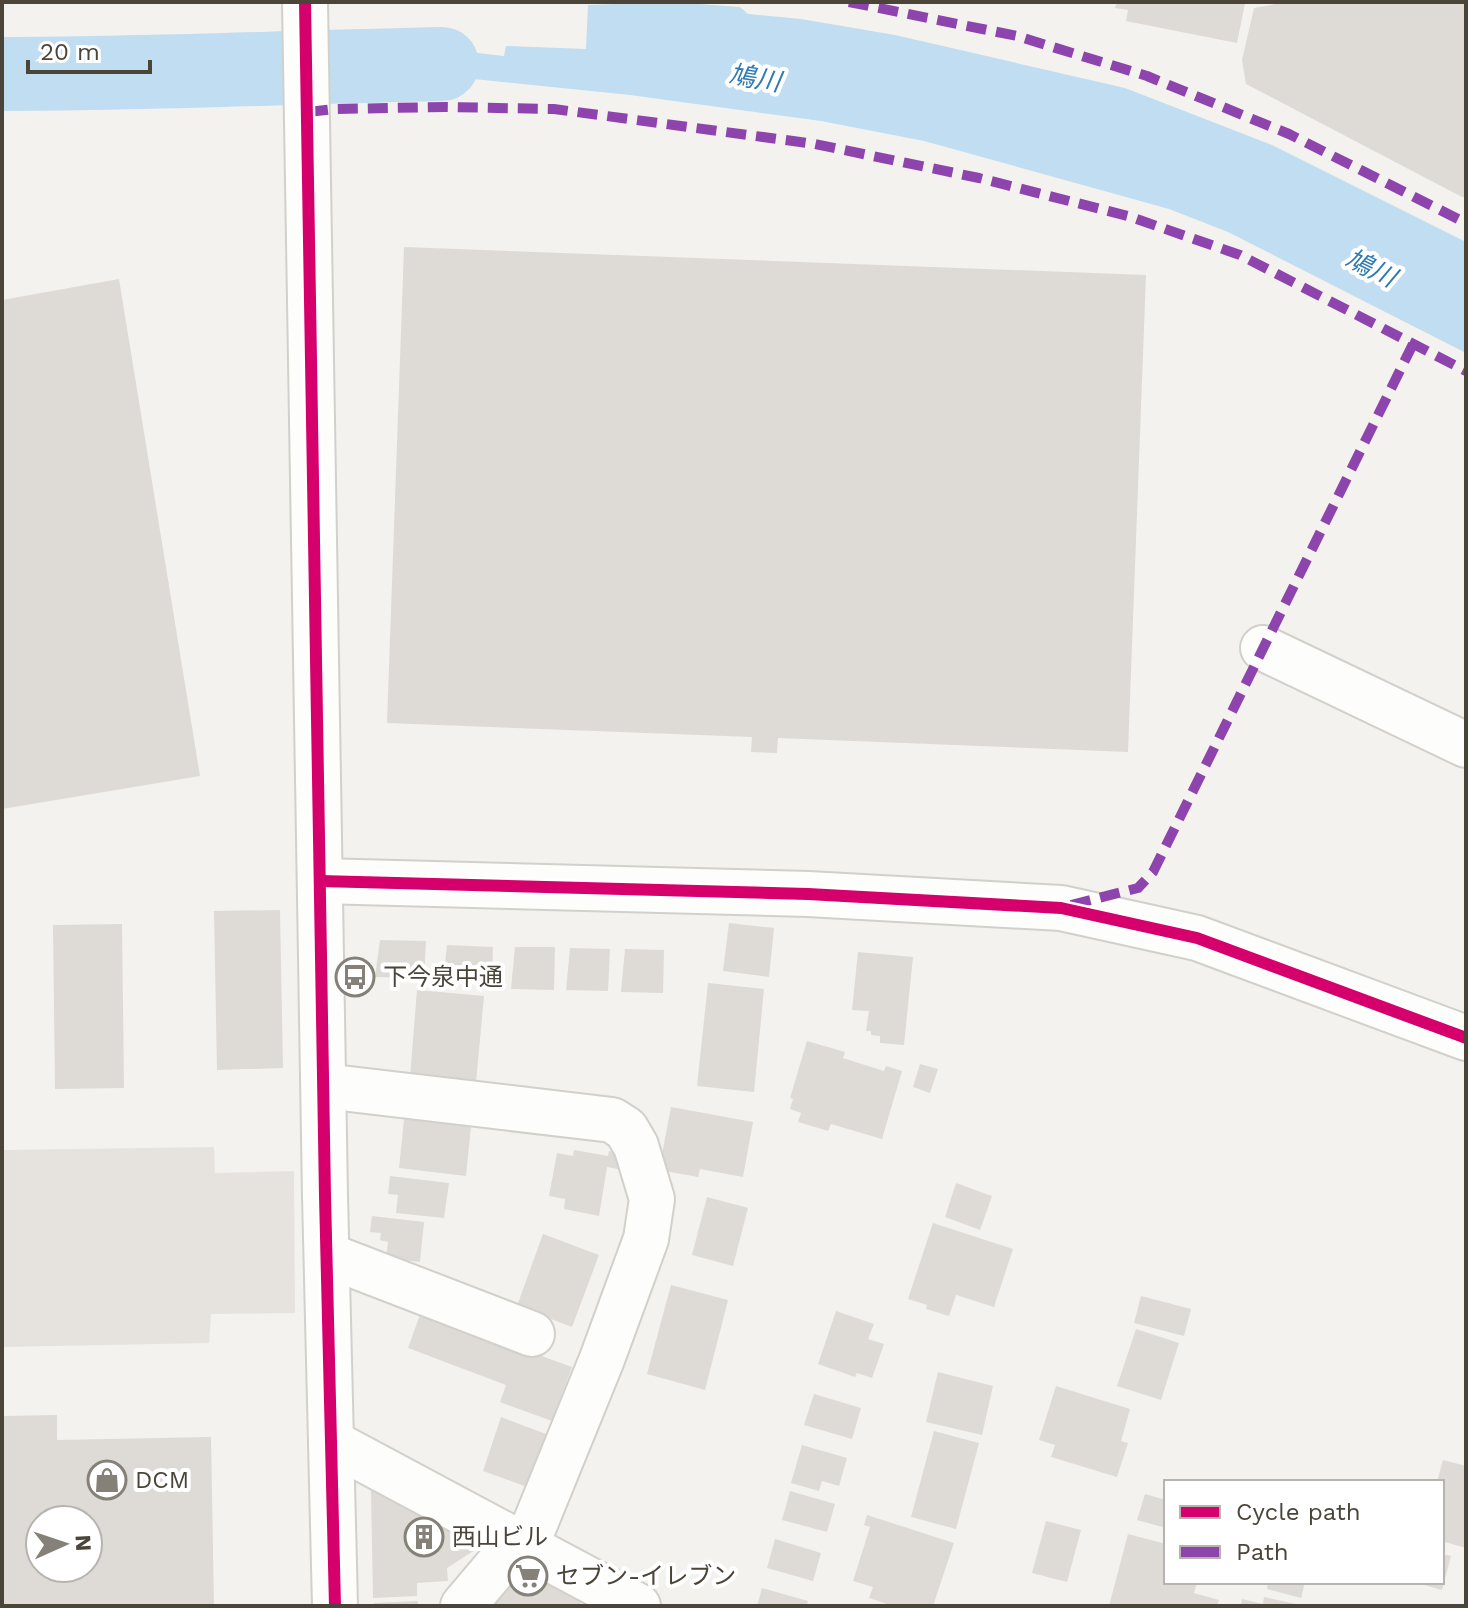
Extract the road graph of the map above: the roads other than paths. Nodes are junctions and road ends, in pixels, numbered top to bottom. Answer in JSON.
{"nodes":[{"id":1,"x":305,"y":20,"type":"edge"},
{"id":2,"x":1263,"y":648,"type":"dead end"},
{"id":3,"x":1466,"y":745,"type":"edge"},
{"id":4,"x":320,"y":881,"type":"junction"},
{"id":5,"x":1466,"y":1038,"type":"edge"},
{"id":6,"x":324,"y":1086,"type":"junction"},
{"id":7,"x":327,"y":1255,"type":"junction"},
{"id":8,"x":532,"y":1334,"type":"dead end"},
{"id":9,"x":331,"y":1442,"type":"junction"},
{"id":10,"x":522,"y":1544,"type":"junction"},
{"id":11,"x":335,"y":1606,"type":"edge"},
{"id":12,"x":463,"y":1606,"type":"edge"},
{"id":13,"x":638,"y":1606,"type":"edge"}],
"edges":[{"from":1,"to":4,"type":"street"},
{"from":2,"to":3,"type":"street"},
{"from":4,"to":5,"type":"street"},
{"from":4,"to":6,"type":"street"},
{"from":6,"to":7,"type":"street"},
{"from":6,"to":10,"type":"street"},
{"from":7,"to":8,"type":"street"},
{"from":7,"to":9,"type":"street"},
{"from":9,"to":10,"type":"street"},
{"from":9,"to":11,"type":"street"},
{"from":10,"to":12,"type":"street"},
{"from":10,"to":13,"type":"street"}]}
